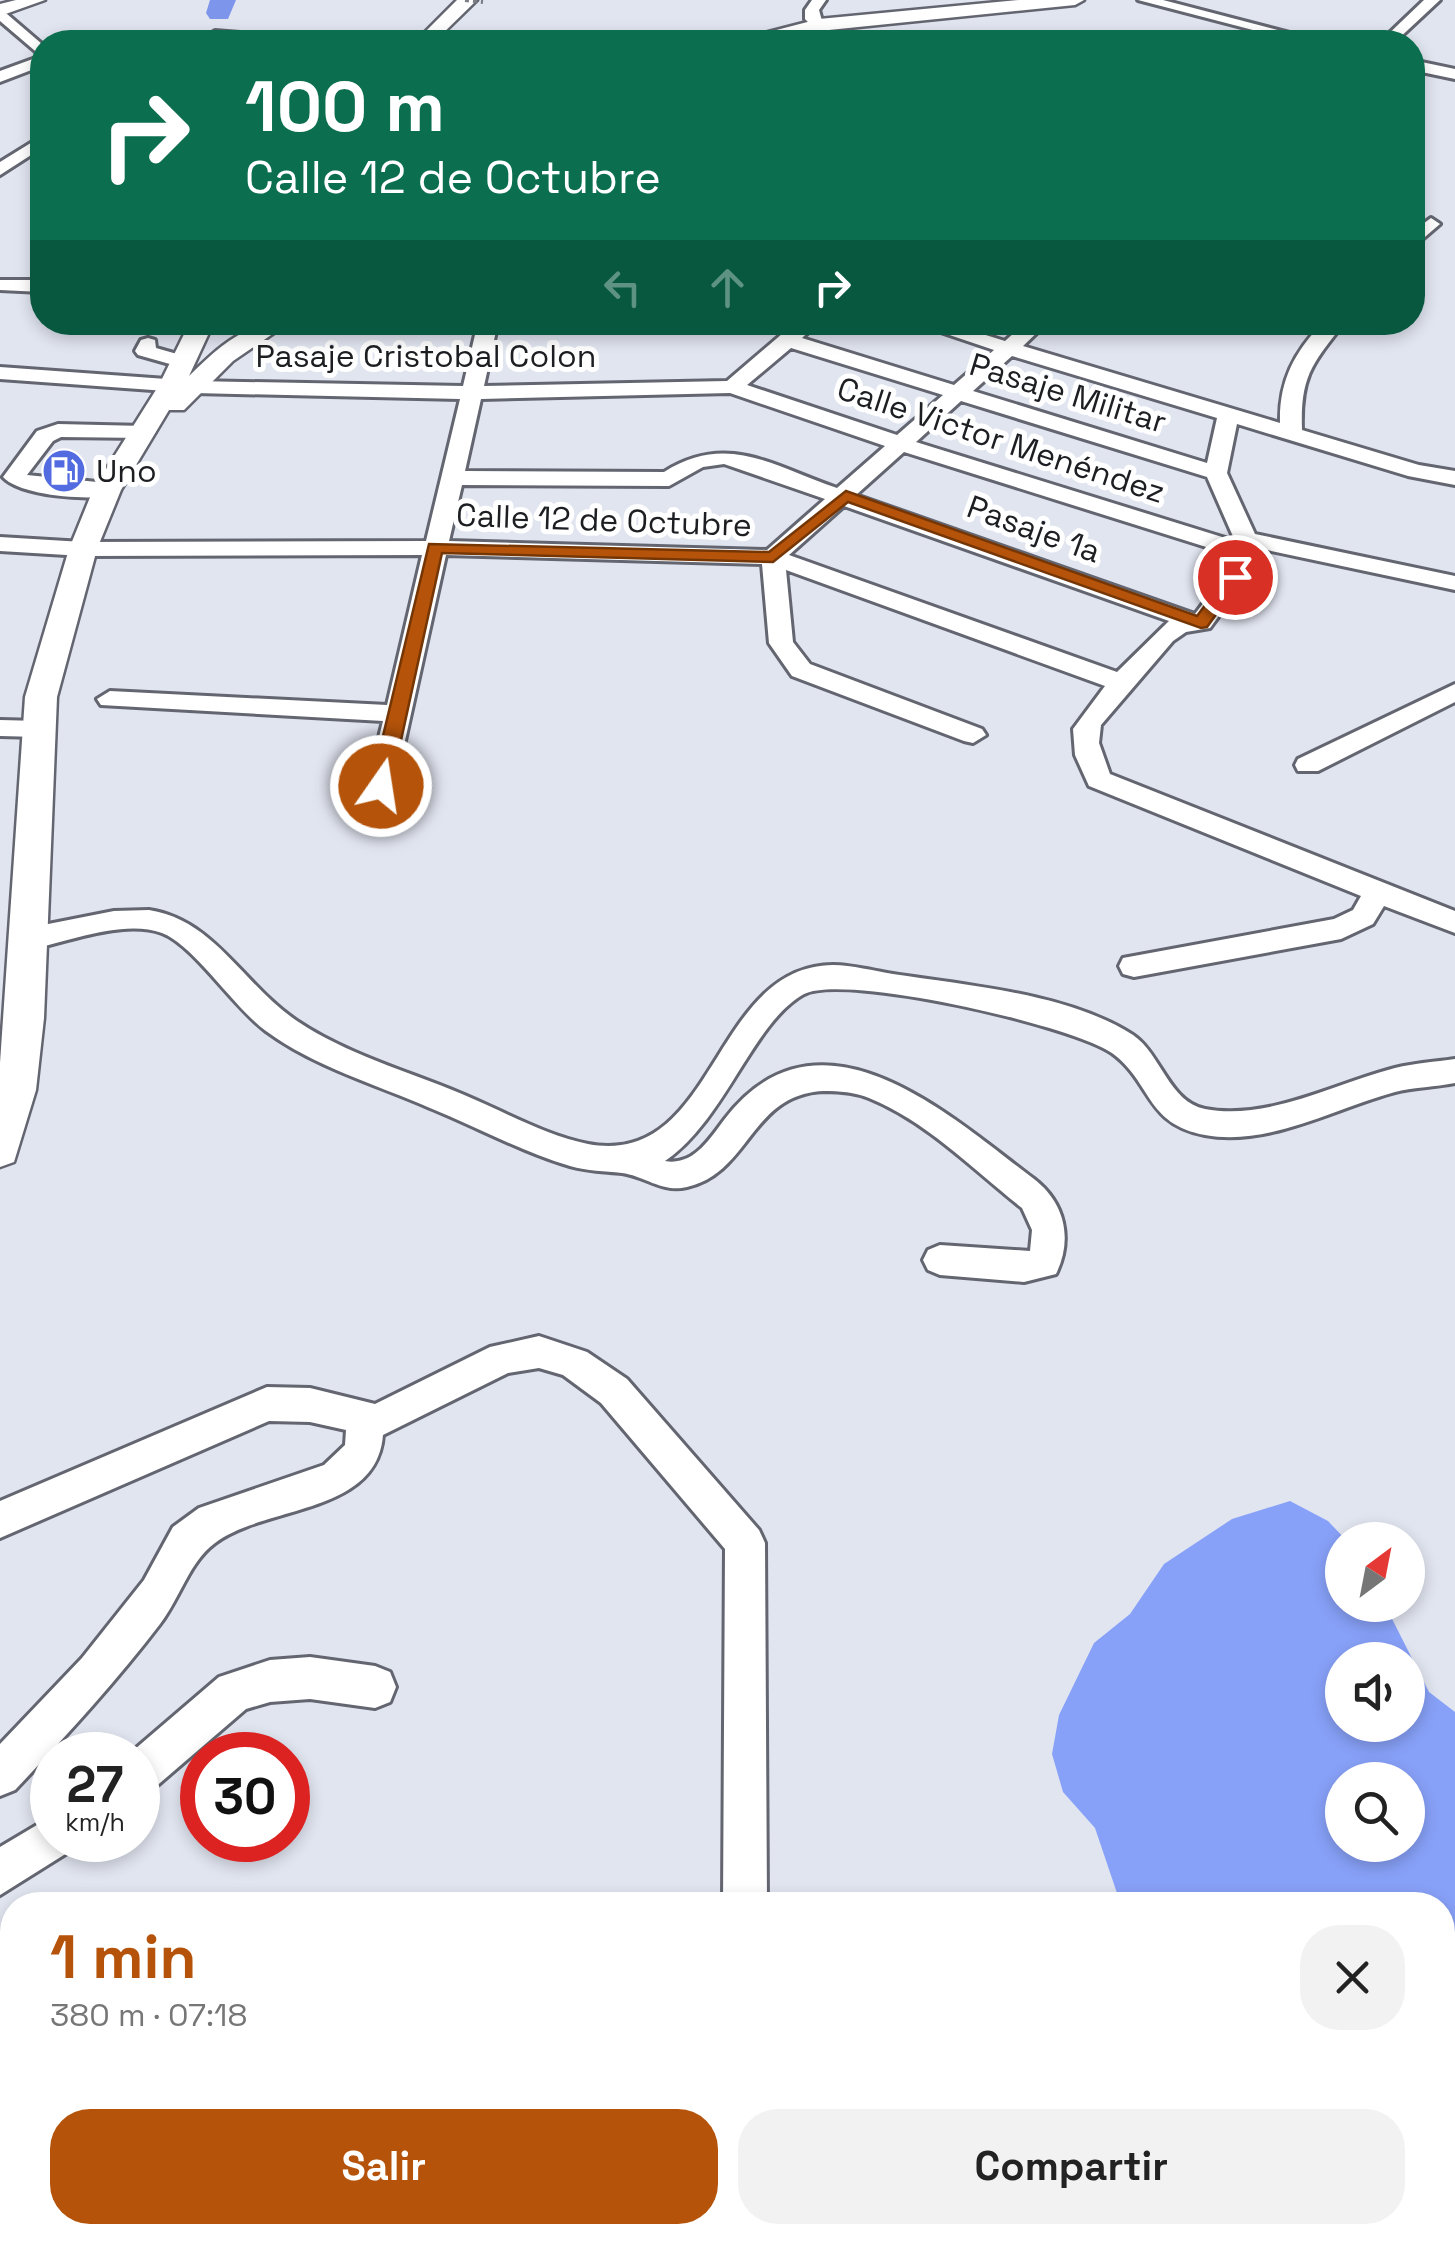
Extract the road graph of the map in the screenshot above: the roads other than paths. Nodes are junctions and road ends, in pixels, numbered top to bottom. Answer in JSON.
{"nodes":[{"id":1,"x":36,"y":0,"type":"edge"},
{"id":2,"x":819,"y":0,"type":"edge"},
{"id":3,"x":1074,"y":0,"type":"edge"},
{"id":4,"x":1144,"y":0,"type":"edge"},
{"id":5,"x":1434,"y":0,"type":"edge"},
{"id":6,"x":472,"y":1,"type":"edge"},
{"id":7,"x":1192,"y":6,"type":"edge"},
{"id":8,"x":0,"y":12,"type":"edge"},
{"id":9,"x":819,"y":25,"type":"junction"},
{"id":10,"x":438,"y":30,"type":"edge"},
{"id":11,"x":799,"y":30,"type":"edge"},
{"id":12,"x":1275,"y":30,"type":"edge"},
{"id":13,"x":1400,"y":30,"type":"edge"},
{"id":14,"x":30,"y":41,"type":"edge"},
{"id":15,"x":30,"y":66,"type":"edge"},
{"id":16,"x":1425,"y":68,"type":"edge"},
{"id":17,"x":1455,"y":74,"type":"edge"},
{"id":18,"x":0,"y":76,"type":"edge"},
{"id":19,"x":30,"y":149,"type":"edge"},
{"id":20,"x":0,"y":170,"type":"edge"},
{"id":21,"x":1430,"y":224,"type":"dead end"},
{"id":22,"x":1425,"y":229,"type":"edge"},
{"id":23,"x":2,"y":284,"type":"dead end"},
{"id":24,"x":30,"y":285,"type":"edge"},
{"id":25,"x":198,"y":335,"type":"edge"},
{"id":26,"x":257,"y":335,"type":"edge"},
{"id":27,"x":485,"y":335,"type":"edge"},
{"id":28,"x":792,"y":335,"type":"edge"},
{"id":29,"x":964,"y":335,"type":"edge"},
{"id":30,"x":1023,"y":335,"type":"edge"},
{"id":31,"x":1322,"y":335,"type":"edge"},
{"id":32,"x":786,"y":340,"type":"junction"},
{"id":33,"x":148,"y":344,"type":"dead end"},
{"id":34,"x":1008,"y":348,"type":"junction"},
{"id":35,"x":0,"y":373,"type":"edge"},
{"id":36,"x":183,"y":378,"type":"junction"},
{"id":37,"x":113,"y":381,"type":"junction"},
{"id":38,"x":732,"y":386,"type":"junction"},
{"id":39,"x":473,"y":393,"type":"junction"},
{"id":40,"x":957,"y":394,"type":"junction"},
{"id":41,"x":1229,"y":413,"type":"junction"},
{"id":42,"x":76,"y":429,"type":"junction"},
{"id":43,"x":146,"y":429,"type":"junction"},
{"id":44,"x":1291,"y":431,"type":"junction"},
{"id":45,"x":901,"y":444,"type":"junction"},
{"id":46,"x":1216,"y":473,"type":"junction"},
{"id":47,"x":453,"y":478,"type":"junction"},
{"id":48,"x":1455,"y":478,"type":"edge"},
{"id":49,"x":107,"y":490,"type":"junction"},
{"id":50,"x":846,"y":496,"type":"junction"},
{"id":51,"x":0,"y":544,"type":"edge"},
{"id":52,"x":1249,"y":547,"type":"junction"},
{"id":53,"x":435,"y":548,"type":"junction"},
{"id":54,"x":83,"y":549,"type":"junction"},
{"id":55,"x":773,"y":557,"type":"junction"},
{"id":56,"x":1455,"y":583,"type":"edge"},
{"id":57,"x":1201,"y":623,"type":"junction"},
{"id":58,"x":1122,"y":680,"type":"junction"},
{"id":59,"x":1455,"y":692,"type":"edge"},
{"id":60,"x":110,"y":699,"type":"dead end"},
{"id":61,"x":397,"y":714,"type":"junction"},
{"id":62,"x":0,"y":728,"type":"edge"},
{"id":63,"x":39,"y":729,"type":"junction"},
{"id":64,"x":973,"y":735,"type":"dead end"},
{"id":65,"x":1308,"y":765,"type":"dead end"},
{"id":66,"x":381,"y":786,"type":"dead end"},
{"id":67,"x":1378,"y":892,"type":"junction"},
{"id":68,"x":1455,"y":923,"type":"edge"},
{"id":69,"x":28,"y":939,"type":"junction"},
{"id":70,"x":1134,"y":966,"type":"dead end"},
{"id":71,"x":1442,"y":1073,"type":"edge"},
{"id":72,"x":8,"y":1090,"type":"edge"},
{"id":73,"x":1455,"y":1100,"type":"edge"},
{"id":74,"x":0,"y":1152,"type":"edge"},
{"id":75,"x":629,"y":1160,"type":"junction"},
{"id":76,"x":940,"y":1260,"type":"dead end"},
{"id":77,"x":366,"y":1419,"type":"junction"},
{"id":78,"x":0,"y":1520,"type":"edge"},
{"id":79,"x":375,"y":1687,"type":"dead end"},
{"id":80,"x":160,"y":1757,"type":"edge"},
{"id":81,"x":0,"y":1775,"type":"edge"},
{"id":82,"x":30,"y":1853,"type":"edge"},
{"id":83,"x":0,"y":1873,"type":"edge"},
{"id":84,"x":746,"y":1892,"type":"edge"}],
"edges":[{"from":1,"to":8,"type":"main road"},
{"from":2,"to":9,"type":"street"},
{"from":3,"to":9,"type":"main road"},
{"from":4,"to":7,"type":"street"},
{"from":5,"to":13,"type":"street"},
{"from":6,"to":10,"type":"main road"},
{"from":7,"to":12,"type":"street"},
{"from":8,"to":14,"type":"street"},
{"from":9,"to":11,"type":"main road"},
{"from":15,"to":18,"type":"street"},
{"from":16,"to":17,"type":"street"},
{"from":19,"to":20,"type":"street"},
{"from":21,"to":22,"type":"street"},
{"from":23,"to":24,"type":"street"},
{"from":25,"to":36,"type":"main road"},
{"from":26,"to":36,"type":"main road"},
{"from":27,"to":39,"type":"street"},
{"from":28,"to":32,"type":"street"},
{"from":29,"to":34,"type":"street"},
{"from":30,"to":34,"type":"street","name":"Calle 12 de Octubre"},
{"from":31,"to":44,"type":"street"},
{"from":32,"to":38,"type":"street"},
{"from":32,"to":40,"type":"street","name":"Pasaje Militar"},
{"from":33,"to":36,"type":"street"},
{"from":34,"to":40,"type":"street","name":"Calle 12 de Octubre"},
{"from":34,"to":41,"type":"street"},
{"from":35,"to":37,"type":"street","name":"Pasaje Cristobal Colon"},
{"from":36,"to":37,"type":"street","name":"Pasaje Cristobal Colon"},
{"from":36,"to":39,"type":"street","name":"Pasaje Cristobal Colon"},
{"from":36,"to":43,"type":"main road"},
{"from":37,"to":42,"type":"street"},
{"from":38,"to":39,"type":"street","name":"Pasaje Cristobal Colon"},
{"from":38,"to":45,"type":"street","name":"Calle Victor Menéndez"},
{"from":39,"to":47,"type":"street"},
{"from":40,"to":45,"type":"street","name":"Calle 12 de Octubre"},
{"from":40,"to":46,"type":"street","name":"Pasaje Militar"},
{"from":41,"to":44,"type":"street"},
{"from":41,"to":46,"type":"street"},
{"from":42,"to":43,"type":"street"},
{"from":42,"to":49,"type":"street"},
{"from":43,"to":49,"type":"main road"},
{"from":44,"to":48,"type":"street"},
{"from":45,"to":50,"type":"street","name":"Calle 12 de Octubre"},
{"from":45,"to":52,"type":"street","name":"Calle Victor Menéndez"},
{"from":46,"to":52,"type":"street"},
{"from":47,"to":50,"type":"street","name":"Pasaje 1a"},
{"from":47,"to":53,"type":"street"},
{"from":49,"to":54,"type":"main road"},
{"from":50,"to":55,"type":"street","name":"Calle 12 de Octubre"},
{"from":50,"to":57,"type":"street","name":"Pasaje 1a"},
{"from":51,"to":54,"type":"street","name":"Calle 12 de Octubre"},
{"from":52,"to":56,"type":"street","name":"Calle Victor Menéndez"},
{"from":52,"to":57,"type":"street"},
{"from":53,"to":54,"type":"street","name":"Calle 12 de Octubre"},
{"from":53,"to":55,"type":"street","name":"Calle 12 de Octubre"},
{"from":53,"to":61,"type":"street"},
{"from":54,"to":63,"type":"main road"},
{"from":55,"to":58,"type":"street"},
{"from":55,"to":64,"type":"street"},
{"from":57,"to":58,"type":"street"},
{"from":58,"to":67,"type":"street"},
{"from":59,"to":65,"type":"street"},
{"from":60,"to":61,"type":"street"},
{"from":61,"to":66,"type":"street"},
{"from":62,"to":63,"type":"street"},
{"from":63,"to":69,"type":"main road"},
{"from":67,"to":68,"type":"street"},
{"from":67,"to":70,"type":"street"},
{"from":69,"to":72,"type":"main road"},
{"from":69,"to":75,"type":"street"},
{"from":71,"to":73,"type":"street"},
{"from":71,"to":75,"type":"street"},
{"from":72,"to":74,"type":"main road"},
{"from":75,"to":76,"type":"street"},
{"from":77,"to":78,"type":"street"},
{"from":77,"to":81,"type":"street"},
{"from":77,"to":84,"type":"street"},
{"from":79,"to":80,"type":"street"},
{"from":82,"to":83,"type":"street"}]}
